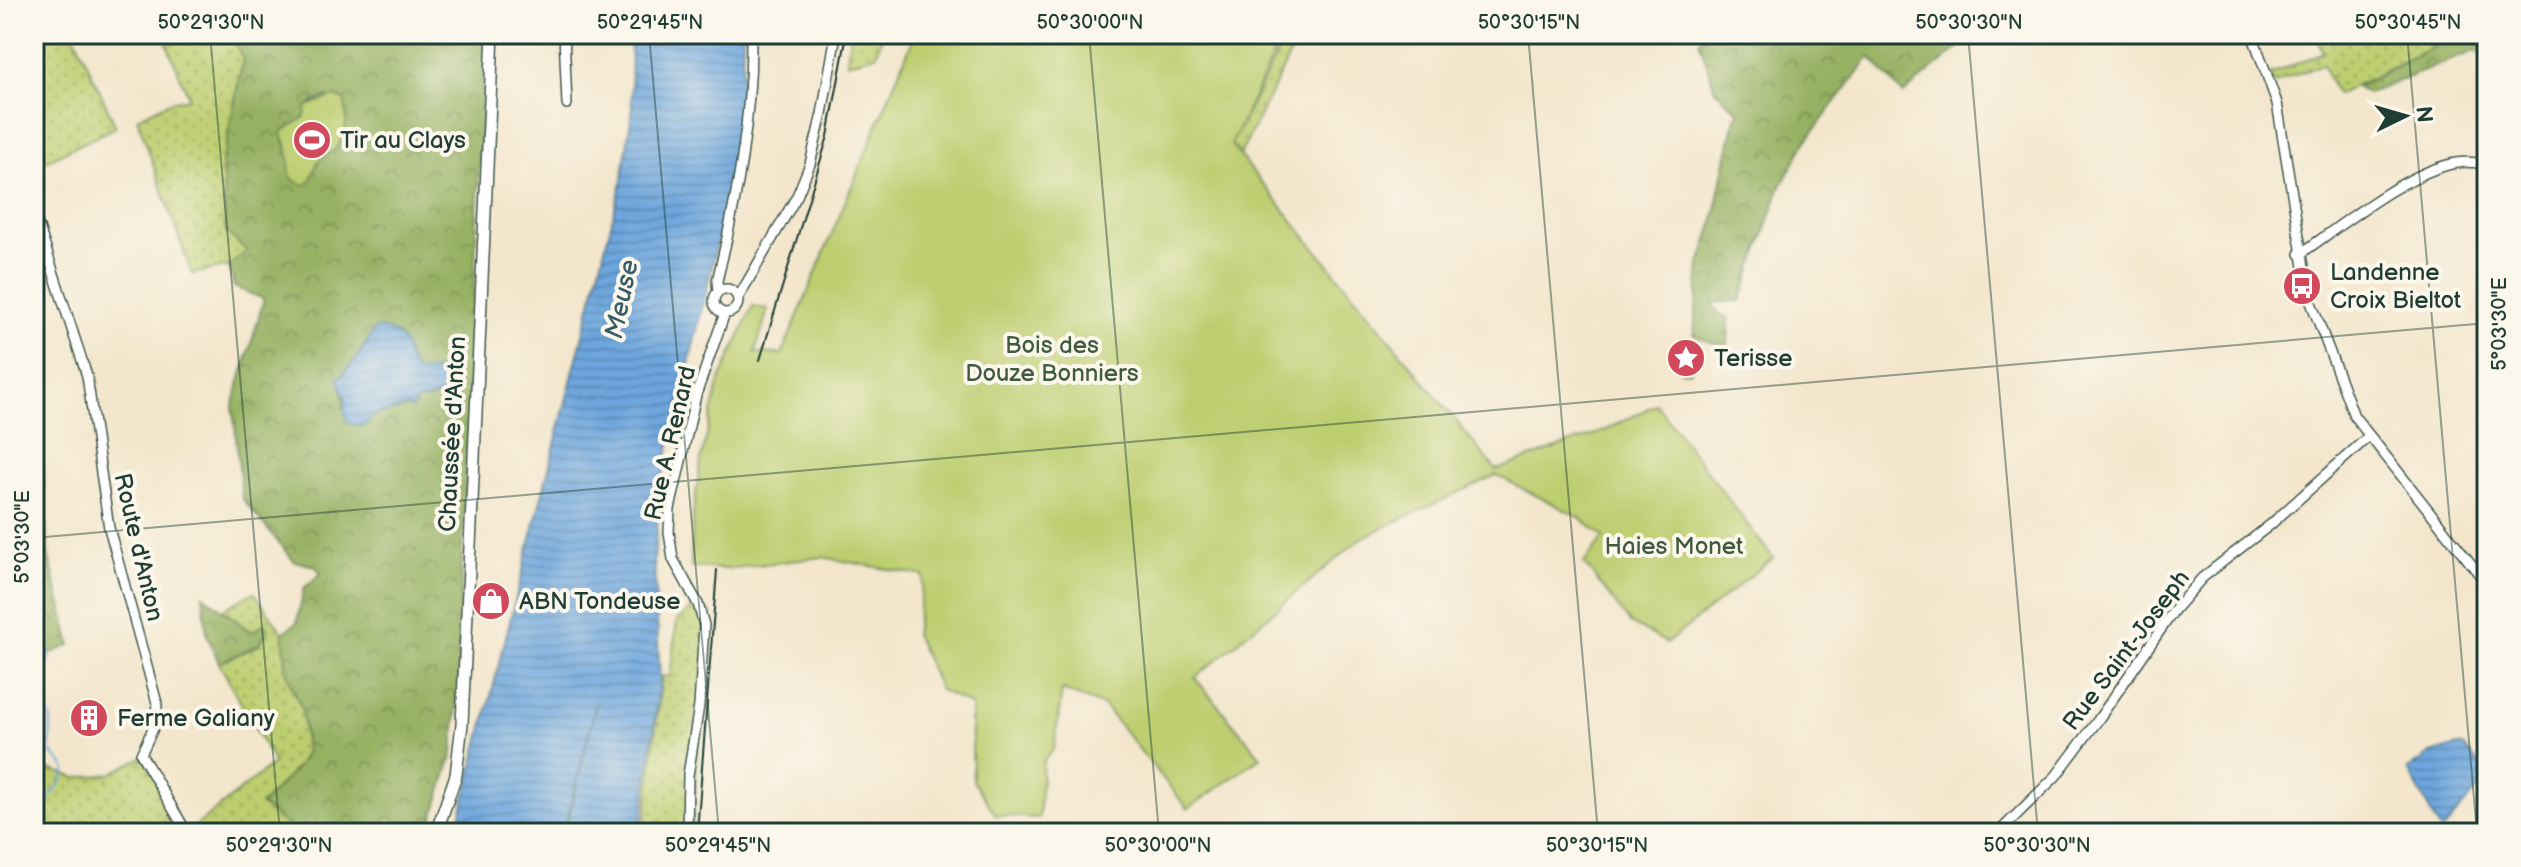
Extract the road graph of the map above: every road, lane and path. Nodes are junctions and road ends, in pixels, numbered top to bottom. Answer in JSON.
{"nodes":[{"id":1,"x":493,"y":34,"type":"edge"},
{"id":2,"x":564,"y":34,"type":"edge"},
{"id":3,"x":751,"y":34,"type":"edge"},
{"id":4,"x":836,"y":34,"type":"edge"},
{"id":5,"x":2252,"y":34,"type":"edge"},
{"id":6,"x":567,"y":104,"type":"dead end"},
{"id":7,"x":2487,"y":164,"type":"edge"},
{"id":8,"x":34,"y":212,"type":"edge"},
{"id":9,"x":2300,"y":254,"type":"junction"},
{"id":10,"x":718,"y":292,"type":"junction"},
{"id":11,"x":738,"y":298,"type":"junction"},
{"id":12,"x":725,"y":313,"type":"junction"},
{"id":13,"x":2368,"y":437,"type":"junction"},
{"id":14,"x":2487,"y":584,"type":"edge"},
{"id":15,"x":187,"y":833,"type":"edge"},
{"id":16,"x":436,"y":833,"type":"edge"},
{"id":17,"x":687,"y":833,"type":"edge"},
{"id":18,"x":1998,"y":833,"type":"edge"}],
"edges":[{"from":1,"to":16,"type":"main road","name":"Chaussée d'Anton"},
{"from":2,"to":6,"type":"street"},
{"from":3,"to":10,"type":"street"},
{"from":4,"to":11,"type":"street"},
{"from":5,"to":9,"type":"street"},
{"from":7,"to":9,"type":"street"},
{"from":8,"to":15,"type":"street","name":"Route d'Anton"},
{"from":9,"to":13,"type":"street"},
{"from":10,"to":11,"type":"street"},
{"from":10,"to":12,"type":"street"},
{"from":11,"to":12,"type":"street"},
{"from":12,"to":17,"type":"street","name":"Rue A. Renard"},
{"from":13,"to":14,"type":"street"},
{"from":13,"to":18,"type":"street","name":"Rue Saint-Joseph"}]}
